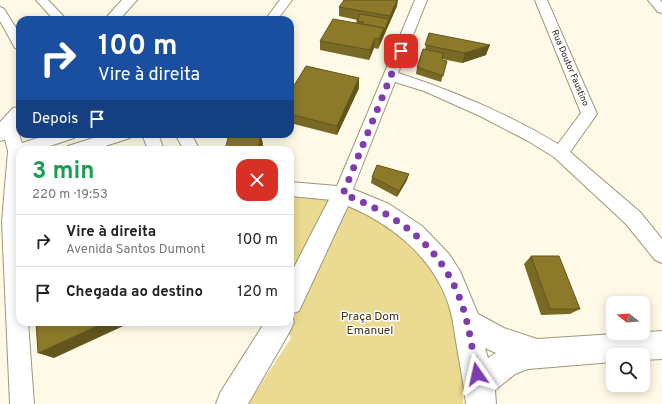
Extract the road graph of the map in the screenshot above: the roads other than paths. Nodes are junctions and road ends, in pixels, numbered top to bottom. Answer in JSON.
{"nodes":[{"id":1,"x":42,"y":0,"type":"edge"},
{"id":2,"x":130,"y":0,"type":"edge"},
{"id":3,"x":286,"y":0,"type":"edge"},
{"id":4,"x":421,"y":0,"type":"edge"},
{"id":5,"x":541,"y":0,"type":"edge"},
{"id":6,"x":654,"y":0,"type":"edge"},
{"id":7,"x":662,"y":10,"type":"edge"},
{"id":8,"x":0,"y":11,"type":"edge"},
{"id":9,"x":57,"y":16,"type":"edge"},
{"id":10,"x":115,"y":16,"type":"edge"},
{"id":11,"x":274,"y":16,"type":"edge"},
{"id":12,"x":16,"y":38,"type":"edge"},
{"id":13,"x":392,"y":76,"type":"junction"},
{"id":14,"x":10,"y":124,"type":"edge"},
{"id":15,"x":56,"y":138,"type":"edge"},
{"id":16,"x":123,"y":140,"type":"edge"},
{"id":17,"x":31,"y":146,"type":"edge"},
{"id":18,"x":96,"y":146,"type":"edge"},
{"id":19,"x":16,"y":151,"type":"joint"},
{"id":20,"x":560,"y":153,"type":"junction"},
{"id":21,"x":294,"y":189,"type":"edge"},
{"id":22,"x":343,"y":194,"type":"junction"},
{"id":23,"x":662,"y":254,"type":"edge"},
{"id":24,"x":294,"y":294,"type":"edge"},
{"id":25,"x":16,"y":305,"type":"edge"},
{"id":26,"x":466,"y":322,"type":"junction"},
{"id":27,"x":17,"y":326,"type":"edge"},
{"id":28,"x":276,"y":326,"type":"edge"},
{"id":29,"x":662,"y":345,"type":"edge"},
{"id":30,"x":537,"y":353,"type":"junction"},
{"id":31,"x":480,"y":396,"type":"edge"},
{"id":32,"x":22,"y":404,"type":"edge"},
{"id":33,"x":231,"y":404,"type":"edge"}],
"edges":[{"from":1,"to":9,"type":"street"},
{"from":2,"to":10,"type":"main road"},
{"from":3,"to":11,"type":"street"},
{"from":4,"to":13,"type":"street"},
{"from":5,"to":20,"type":"street","name":"Rua Doutor Faustino"},
{"from":6,"to":7,"type":"street"},
{"from":8,"to":12,"type":"street"},
{"from":13,"to":20,"type":"street"},
{"from":13,"to":22,"type":"street"},
{"from":14,"to":19,"type":"street"},
{"from":15,"to":17,"type":"street"},
{"from":16,"to":18,"type":"street"},
{"from":19,"to":25,"type":"street"},
{"from":20,"to":23,"type":"street"},
{"from":21,"to":22,"type":"street"},
{"from":22,"to":24,"type":"main road"},
{"from":22,"to":26,"type":"main road"},
{"from":26,"to":30,"type":"main road"},
{"from":26,"to":31,"type":"main road"},
{"from":27,"to":32,"type":"street"},
{"from":28,"to":33,"type":"main road"},
{"from":29,"to":30,"type":"main road"},
{"from":30,"to":31,"type":"main road"}]}
